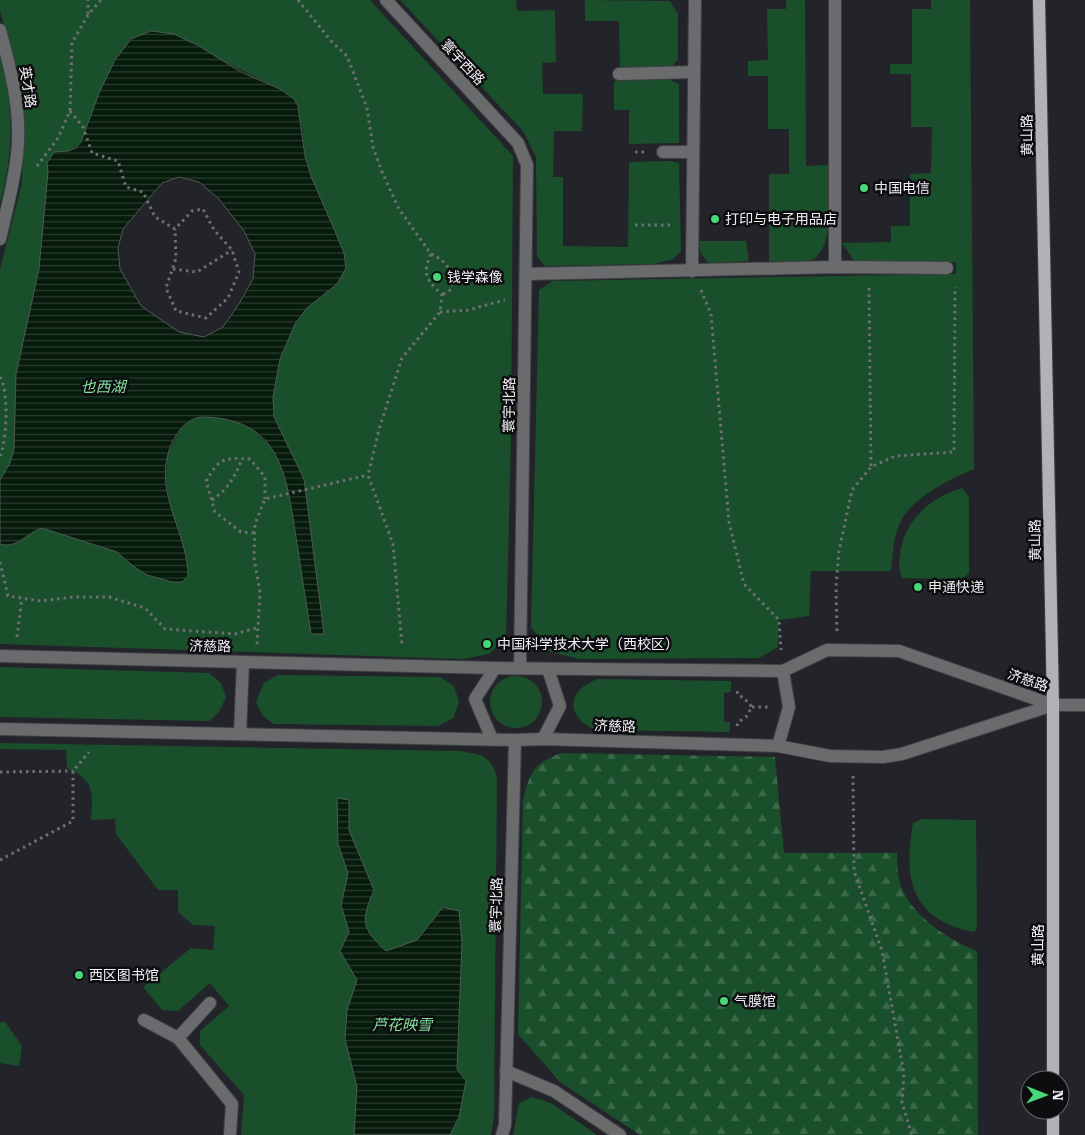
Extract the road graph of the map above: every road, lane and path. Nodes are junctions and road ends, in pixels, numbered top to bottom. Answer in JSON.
{"nodes":[{"id":1,"x":88,"y":0,"type":"edge"},
{"id":2,"x":100,"y":0,"type":"edge"},
{"id":3,"x":298,"y":0,"type":"edge"},
{"id":4,"x":386,"y":0,"type":"edge"},
{"id":5,"x":695,"y":0,"type":"edge"},
{"id":6,"x":835,"y":0,"type":"edge"},
{"id":7,"x":1039,"y":0,"type":"edge"},
{"id":8,"x":88,"y":15,"type":"junction"},
{"id":9,"x":0,"y":30,"type":"edge"},
{"id":10,"x":694,"y":72,"type":"junction"},
{"id":11,"x":619,"y":74,"type":"dead end"},
{"id":12,"x":70,"y":111,"type":"junction"},
{"id":13,"x":518,"y":143,"type":"joint"},
{"id":14,"x":663,"y":152,"type":"dead end"},
{"id":15,"x":693,"y":152,"type":"junction"},
{"id":16,"x":12,"y":180,"type":"junction"},
{"id":17,"x":635,"y":225,"type":"dead end"},
{"id":18,"x":660,"y":225,"type":"dead end"},
{"id":19,"x":175,"y":229,"type":"junction"},
{"id":20,"x":0,"y":239,"type":"edge"},
{"id":21,"x":232,"y":250,"type":"junction"},
{"id":22,"x":431,"y":254,"type":"junction"},
{"id":23,"x":835,"y":267,"type":"junction"},
{"id":24,"x":869,"y":267,"type":"junction"},
{"id":25,"x":947,"y":268,"type":"joint"},
{"id":26,"x":173,"y":269,"type":"junction"},
{"id":27,"x":692,"y":270,"type":"junction"},
{"id":28,"x":526,"y":274,"type":"junction"},
{"id":29,"x":526,"y":291,"type":"junction"},
{"id":30,"x":442,"y":295,"type":"junction"},
{"id":31,"x":440,"y":312,"type":"junction"},
{"id":32,"x":0,"y":377,"type":"edge"},
{"id":33,"x":0,"y":456,"type":"edge"},
{"id":34,"x":242,"y":459,"type":"junction"},
{"id":35,"x":870,"y":467,"type":"junction"},
{"id":36,"x":368,"y":475,"type":"junction"},
{"id":37,"x":265,"y":499,"type":"junction"},
{"id":38,"x":212,"y":500,"type":"junction"},
{"id":39,"x":254,"y":533,"type":"junction"},
{"id":40,"x":0,"y":562,"type":"edge"},
{"id":41,"x":22,"y":598,"type":"junction"},
{"id":42,"x":259,"y":627,"type":"junction"},
{"id":43,"x":838,"y":652,"type":"junction"},
{"id":44,"x":0,"y":656,"type":"edge"},
{"id":45,"x":17,"y":656,"type":"junction"},
{"id":46,"x":249,"y":662,"type":"junction"},
{"id":47,"x":404,"y":666,"type":"junction"},
{"id":48,"x":495,"y":668,"type":"junction"},
{"id":49,"x":520,"y":668,"type":"junction"},
{"id":50,"x":548,"y":669,"type":"junction"},
{"id":51,"x":783,"y":671,"type":"junction"},
{"id":52,"x":738,"y":695,"type":"dead end"},
{"id":53,"x":1053,"y":705,"type":"junction"},
{"id":54,"x":1085,"y":705,"type":"edge"},
{"id":55,"x":738,"y":722,"type":"dead end"},
{"id":56,"x":0,"y":729,"type":"edge"},
{"id":57,"x":240,"y":734,"type":"junction"},
{"id":58,"x":492,"y":739,"type":"junction"},
{"id":59,"x":543,"y":739,"type":"junction"},
{"id":60,"x":515,"y":740,"type":"junction"},
{"id":61,"x":778,"y":746,"type":"junction"},
{"id":62,"x":852,"y":756,"type":"junction"},
{"id":63,"x":0,"y":772,"type":"edge"},
{"id":64,"x":0,"y":860,"type":"edge"},
{"id":65,"x":210,"y":1003,"type":"dead end"},
{"id":66,"x":144,"y":1020,"type":"dead end"},
{"id":67,"x":178,"y":1038,"type":"junction"},
{"id":68,"x":1053,"y":1070,"type":"edge"},
{"id":69,"x":506,"y":1071,"type":"junction"},
{"id":70,"x":1053,"y":1120,"type":"edge"},
{"id":71,"x":230,"y":1135,"type":"edge"},
{"id":72,"x":502,"y":1135,"type":"edge"},
{"id":73,"x":620,"y":1135,"type":"edge"},
{"id":74,"x":912,"y":1135,"type":"edge"},
{"id":75,"x":1052,"y":1135,"type":"edge"}],
"edges":[{"from":1,"to":8,"type":"path"},
{"from":2,"to":8,"type":"path"},
{"from":3,"to":22,"type":"path"},
{"from":4,"to":13,"type":"street","name":"寰宇西路"},
{"from":5,"to":10,"type":"street"},
{"from":6,"to":23,"type":"street"},
{"from":7,"to":53,"type":"main road","name":"黄山路"},
{"from":8,"to":12,"type":"path"},
{"from":9,"to":16,"type":"street","name":"英才路"},
{"from":10,"to":11,"type":"street"},
{"from":10,"to":15,"type":"street"},
{"from":12,"to":16,"type":"path"},
{"from":12,"to":19,"type":"path"},
{"from":13,"to":28,"type":"street","name":"寰宇北路"},
{"from":14,"to":15,"type":"street"},
{"from":15,"to":27,"type":"street"},
{"from":16,"to":20,"type":"street","name":"英才路"},
{"from":17,"to":18,"type":"path"},
{"from":19,"to":21,"type":"path"},
{"from":19,"to":26,"type":"path"},
{"from":21,"to":26,"type":"path"},
{"from":21,"to":26,"type":"path"},
{"from":22,"to":30,"type":"path"},
{"from":22,"to":30,"type":"path"},
{"from":23,"to":24,"type":"street"},
{"from":23,"to":27,"type":"street"},
{"from":24,"to":25,"type":"street"},
{"from":24,"to":35,"type":"path"},
{"from":25,"to":35,"type":"path"},
{"from":27,"to":28,"type":"street"},
{"from":27,"to":51,"type":"path"},
{"from":28,"to":29,"type":"street","name":"寰宇北路"},
{"from":29,"to":31,"type":"path"},
{"from":29,"to":49,"type":"street","name":"寰宇北路"},
{"from":30,"to":31,"type":"path"},
{"from":31,"to":36,"type":"path"},
{"from":32,"to":33,"type":"path"},
{"from":34,"to":37,"type":"path"},
{"from":34,"to":38,"type":"path"},
{"from":34,"to":38,"type":"path"},
{"from":35,"to":43,"type":"path"},
{"from":36,"to":37,"type":"path"},
{"from":36,"to":47,"type":"path"},
{"from":37,"to":39,"type":"path"},
{"from":38,"to":39,"type":"path"},
{"from":39,"to":42,"type":"path"},
{"from":40,"to":41,"type":"path"},
{"from":41,"to":42,"type":"path"},
{"from":41,"to":45,"type":"path"},
{"from":42,"to":46,"type":"path"},
{"from":43,"to":51,"type":"street","name":"济慈路"},
{"from":43,"to":53,"type":"street","name":"济慈路"},
{"from":44,"to":45,"type":"street","name":"济慈路"},
{"from":45,"to":46,"type":"street","name":"济慈路"},
{"from":46,"to":47,"type":"street","name":"济慈路"},
{"from":46,"to":57,"type":"street"},
{"from":47,"to":48,"type":"street","name":"济慈路"},
{"from":48,"to":49,"type":"street","name":"济慈路"},
{"from":48,"to":58,"type":"street"},
{"from":49,"to":50,"type":"street","name":"济慈路"},
{"from":50,"to":51,"type":"street","name":"济慈路"},
{"from":50,"to":59,"type":"street"},
{"from":51,"to":61,"type":"street"},
{"from":52,"to":55,"type":"path"},
{"from":53,"to":54,"type":"street"},
{"from":53,"to":62,"type":"street","name":"济慈路"},
{"from":53,"to":68,"type":"main road","name":"黄山路"},
{"from":56,"to":57,"type":"street","name":"济慈路"},
{"from":57,"to":58,"type":"street","name":"济慈路"},
{"from":58,"to":60,"type":"street","name":"济慈路"},
{"from":59,"to":60,"type":"street","name":"济慈路"},
{"from":59,"to":61,"type":"street","name":"济慈路"},
{"from":60,"to":69,"type":"street","name":"寰宇北路"},
{"from":61,"to":62,"type":"street","name":"济慈路"},
{"from":62,"to":74,"type":"path"},
{"from":63,"to":64,"type":"path"},
{"from":65,"to":67,"type":"street"},
{"from":66,"to":67,"type":"street"},
{"from":67,"to":71,"type":"street"},
{"from":69,"to":72,"type":"street","name":"寰宇北路"},
{"from":69,"to":73,"type":"street"},
{"from":70,"to":75,"type":"main road"}]}
